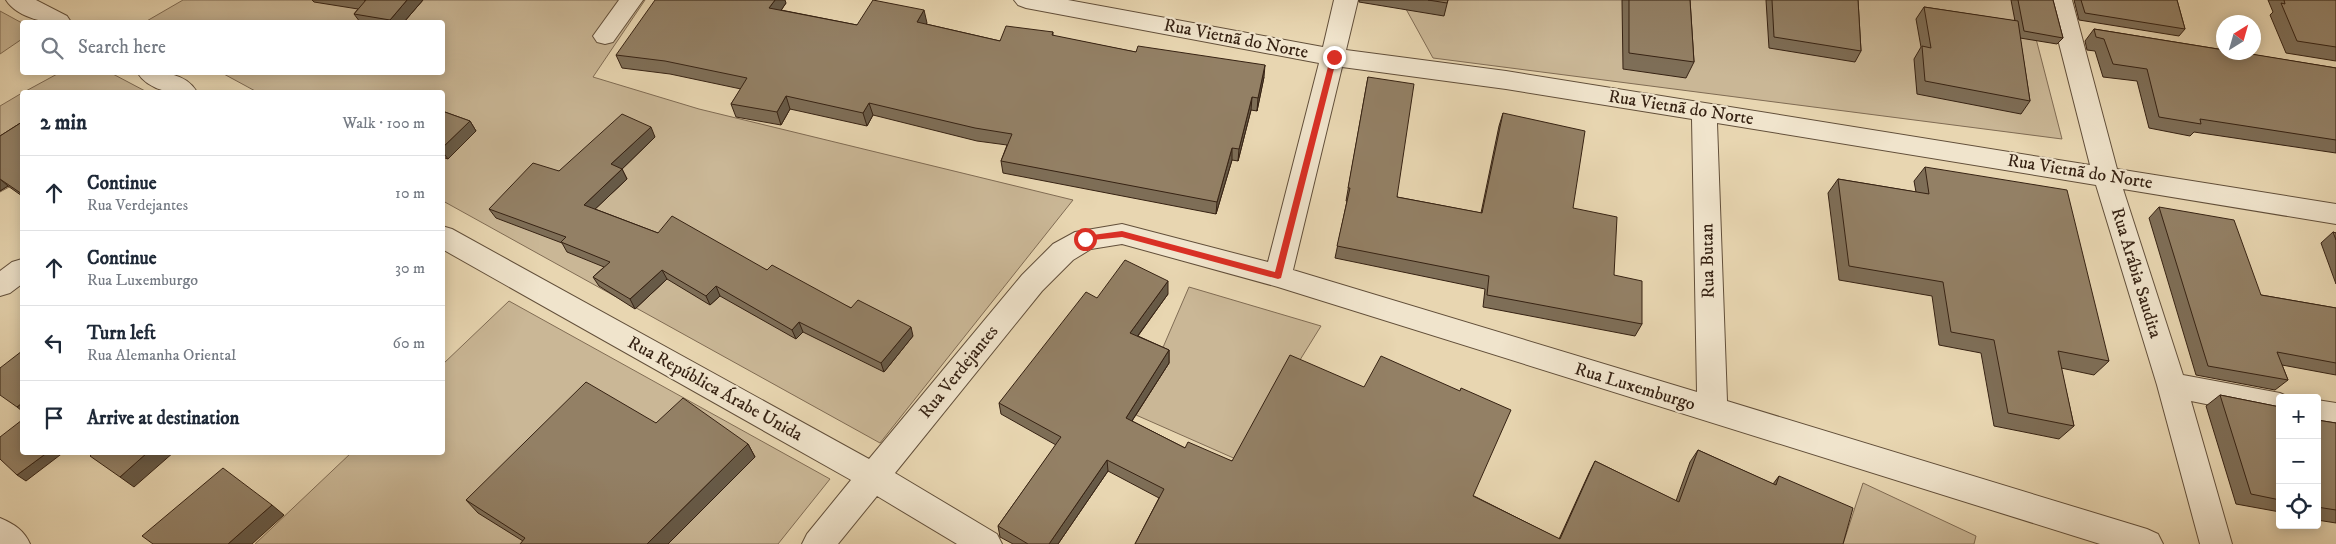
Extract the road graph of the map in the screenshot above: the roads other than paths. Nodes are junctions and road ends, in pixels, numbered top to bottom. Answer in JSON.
{"nodes":[{"id":1,"x":18,"y":0,"type":"edge"},
{"id":2,"x":631,"y":0,"type":"edge"},
{"id":3,"x":1026,"y":0,"type":"edge"},
{"id":4,"x":1346,"y":0,"type":"edge"},
{"id":5,"x":2060,"y":0,"type":"edge"},
{"id":6,"x":55,"y":20,"type":"edge"},
{"id":7,"x":605,"y":36,"type":"dead end"},
{"id":8,"x":1334,"y":57,"type":"junction"},
{"id":9,"x":154,"y":75,"type":"edge"},
{"id":10,"x":181,"y":90,"type":"edge"},
{"id":11,"x":1704,"y":112,"type":"junction"},
{"id":12,"x":2106,"y":176,"type":"junction"},
{"id":13,"x":2336,"y":214,"type":"edge"},
{"id":14,"x":1122,"y":234,"type":"joint"},
{"id":15,"x":445,"y":238,"type":"edge"},
{"id":16,"x":20,"y":271,"type":"edge"},
{"id":17,"x":1278,"y":276,"type":"junction"},
{"id":18,"x":0,"y":286,"type":"edge"},
{"id":19,"x":2172,"y":385,"type":"junction"},
{"id":20,"x":2276,"y":405,"type":"edge"},
{"id":21,"x":1712,"y":411,"type":"junction"},
{"id":22,"x":2321,"y":413,"type":"edge"},
{"id":23,"x":2336,"y":416,"type":"edge"},
{"id":24,"x":873,"y":477,"type":"junction"},
{"id":25,"x":0,"y":533,"type":"edge"},
{"id":26,"x":14,"y":544,"type":"edge"},
{"id":27,"x":818,"y":544,"type":"edge"},
{"id":28,"x":986,"y":544,"type":"edge"},
{"id":29,"x":2147,"y":544,"type":"edge"},
{"id":30,"x":2216,"y":544,"type":"edge"}],
"edges":[{"from":1,"to":6,"type":"street"},
{"from":2,"to":7,"type":"street"},
{"from":3,"to":8,"type":"street","name":"Rua Vietnã do Norte"},
{"from":4,"to":8,"type":"street"},
{"from":5,"to":12,"type":"street","name":"Rua Arábia Saudita"},
{"from":8,"to":11,"type":"street","name":"Rua Vietnã do Norte"},
{"from":8,"to":17,"type":"street"},
{"from":9,"to":10,"type":"street"},
{"from":11,"to":12,"type":"street","name":"Rua Vietnã do Norte"},
{"from":11,"to":21,"type":"street","name":"Rua Butan"},
{"from":12,"to":13,"type":"street","name":"Rua Vietnã do Norte"},
{"from":12,"to":19,"type":"street","name":"Rua Arábia Saudita"},
{"from":14,"to":17,"type":"street","name":"Rua Luxemburgo"},
{"from":14,"to":24,"type":"street","name":"Rua Verdejantes"},
{"from":15,"to":24,"type":"street","name":"Rua República Árabe Unida"},
{"from":16,"to":18,"type":"street"},
{"from":17,"to":21,"type":"street","name":"Rua Luxemburgo"},
{"from":19,"to":20,"type":"street"},
{"from":19,"to":30,"type":"street","name":"Rua Arábia Saudita"},
{"from":21,"to":29,"type":"street","name":"Rua Luxemburgo"},
{"from":22,"to":23,"type":"street"},
{"from":24,"to":27,"type":"street","name":"Rua Verdejantes"},
{"from":24,"to":28,"type":"street","name":"Rua República Árabe Unida"},
{"from":25,"to":26,"type":"street"}]}
